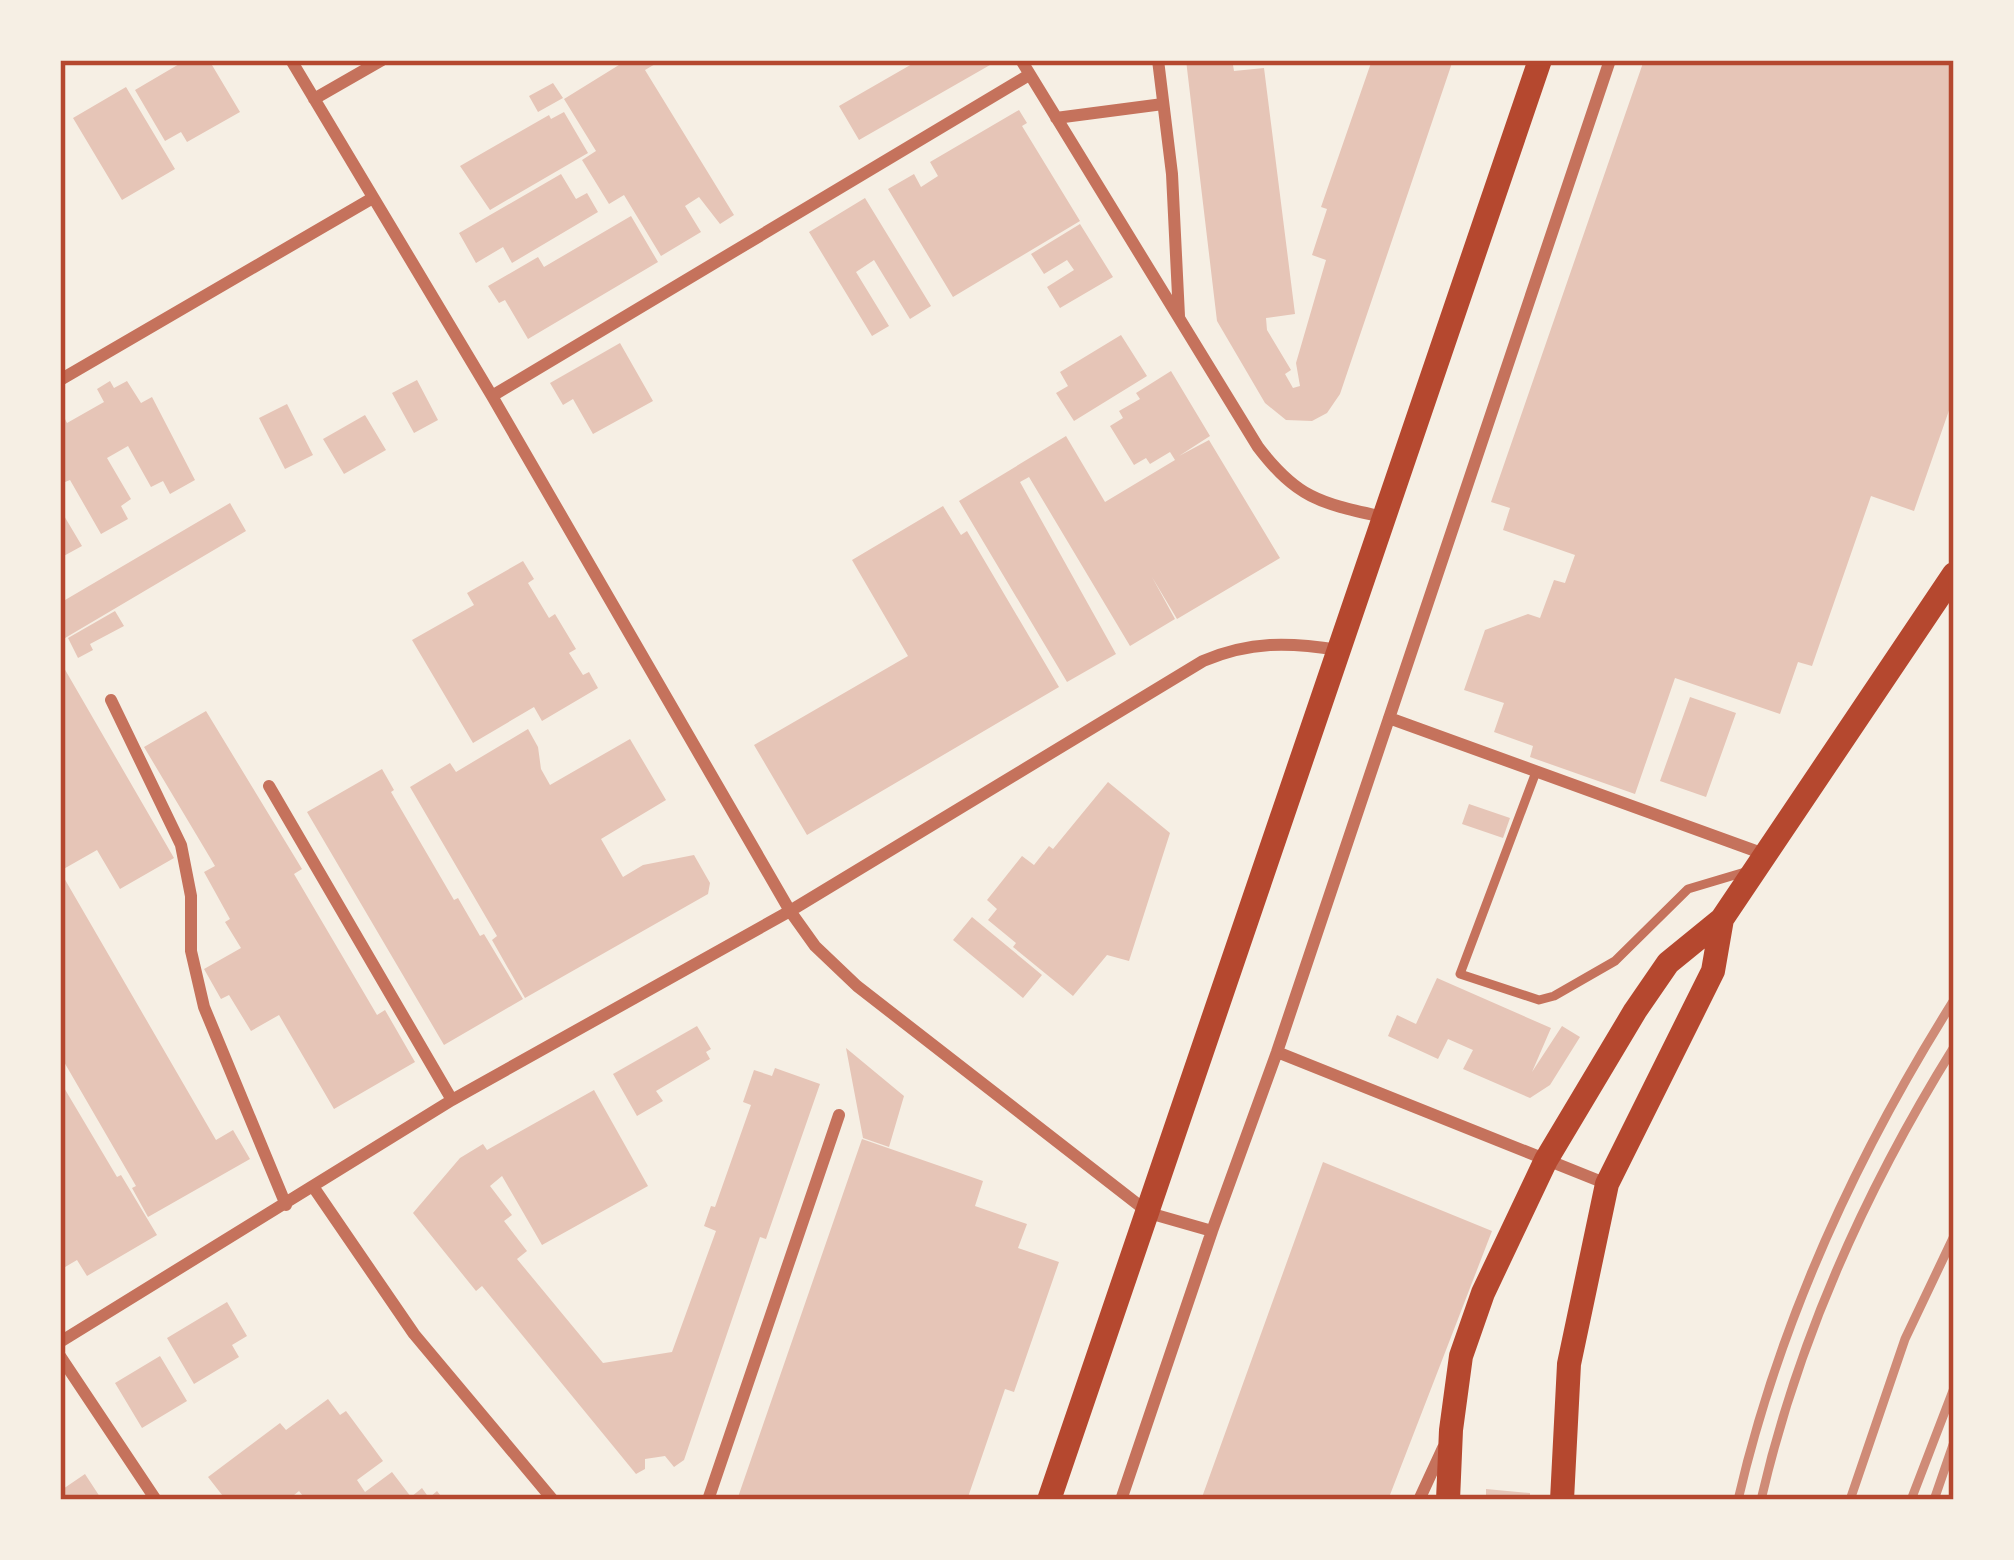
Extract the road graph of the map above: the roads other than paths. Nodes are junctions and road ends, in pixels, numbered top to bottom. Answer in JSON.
{"nodes":[{"id":1,"x":290,"y":60,"type":"edge"},
{"id":2,"x":382,"y":60,"type":"edge"},
{"id":3,"x":1021,"y":60,"type":"edge"},
{"id":4,"x":1158,"y":60,"type":"edge"},
{"id":5,"x":1540,"y":60,"type":"edge"},
{"id":6,"x":1610,"y":60,"type":"edge"},
{"id":7,"x":1029,"y":74,"type":"junction"},
{"id":8,"x":314,"y":99,"type":"junction"},
{"id":9,"x":1163,"y":104,"type":"junction"},
{"id":10,"x":1056,"y":118,"type":"junction"},
{"id":11,"x":371,"y":199,"type":"junction"},
{"id":12,"x":1180,"y":317,"type":"junction"},
{"id":13,"x":60,"y":380,"type":"edge"},
{"id":14,"x":492,"y":397,"type":"junction"},
{"id":15,"x":1383,"y":518,"type":"junction"},
{"id":16,"x":1954,"y":574,"type":"edge"},
{"id":17,"x":1339,"y":650,"type":"junction"},
{"id":18,"x":111,"y":700,"type":"dead end"},
{"id":19,"x":1389,"y":718,"type":"junction"},
{"id":20,"x":1536,"y":772,"type":"junction"},
{"id":21,"x":269,"y":786,"type":"dead end"},
{"id":22,"x":1759,"y":862,"type":"junction"},
{"id":23,"x":790,"y":911,"type":"junction"},
{"id":24,"x":1721,"y":920,"type":"junction"},
{"id":25,"x":1277,"y":1052,"type":"junction"},
{"id":26,"x":452,"y":1100,"type":"junction"},
{"id":27,"x":839,"y":1115,"type":"dead end"},
{"id":28,"x":1546,"y":1160,"type":"junction"},
{"id":29,"x":1607,"y":1184,"type":"junction"},
{"id":30,"x":314,"y":1189,"type":"junction"},
{"id":31,"x":286,"y":1205,"type":"junction"},
{"id":32,"x":1149,"y":1213,"type":"junction"},
{"id":33,"x":1212,"y":1231,"type":"junction"},
{"id":34,"x":60,"y":1342,"type":"edge"},
{"id":35,"x":60,"y":1356,"type":"edge"},
{"id":36,"x":1451,"y":1430,"type":"junction"},
{"id":37,"x":157,"y":1500,"type":"edge"},
{"id":38,"x":553,"y":1500,"type":"edge"},
{"id":39,"x":708,"y":1500,"type":"edge"},
{"id":40,"x":1049,"y":1500,"type":"edge"},
{"id":41,"x":1121,"y":1500,"type":"edge"},
{"id":42,"x":1419,"y":1500,"type":"edge"},
{"id":43,"x":1448,"y":1500,"type":"edge"},
{"id":44,"x":1562,"y":1500,"type":"edge"}],
"edges":[{"from":1,"to":8,"type":"street"},
{"from":2,"to":8,"type":"street"},
{"from":3,"to":7,"type":"street"},
{"from":4,"to":9,"type":"street"},
{"from":5,"to":15,"type":"main road"},
{"from":6,"to":19,"type":"street"},
{"from":7,"to":10,"type":"street"},
{"from":7,"to":14,"type":"street"},
{"from":8,"to":11,"type":"street"},
{"from":9,"to":10,"type":"street"},
{"from":9,"to":12,"type":"street"},
{"from":10,"to":12,"type":"street"},
{"from":11,"to":13,"type":"street"},
{"from":11,"to":14,"type":"street"},
{"from":12,"to":15,"type":"street"},
{"from":14,"to":23,"type":"street"},
{"from":15,"to":17,"type":"main road"},
{"from":16,"to":22,"type":"main road"},
{"from":17,"to":23,"type":"street"},
{"from":17,"to":32,"type":"main road"},
{"from":18,"to":31,"type":"street"},
{"from":19,"to":20,"type":"street"},
{"from":19,"to":25,"type":"street"},
{"from":20,"to":22,"type":"street"},
{"from":20,"to":22,"type":"lane"},
{"from":21,"to":26,"type":"street"},
{"from":22,"to":24,"type":"main road"},
{"from":23,"to":26,"type":"street"},
{"from":23,"to":32,"type":"street"},
{"from":24,"to":28,"type":"main road"},
{"from":24,"to":29,"type":"main road"},
{"from":25,"to":28,"type":"street"},
{"from":25,"to":33,"type":"street"},
{"from":26,"to":30,"type":"street"},
{"from":27,"to":39,"type":"street"},
{"from":28,"to":29,"type":"street"},
{"from":28,"to":36,"type":"main road"},
{"from":29,"to":44,"type":"main road"},
{"from":30,"to":31,"type":"street"},
{"from":30,"to":38,"type":"street"},
{"from":31,"to":34,"type":"street"},
{"from":32,"to":33,"type":"street"},
{"from":32,"to":40,"type":"main road"},
{"from":33,"to":41,"type":"street"},
{"from":35,"to":37,"type":"street"},
{"from":36,"to":42,"type":"street"},
{"from":36,"to":43,"type":"main road"}]}
